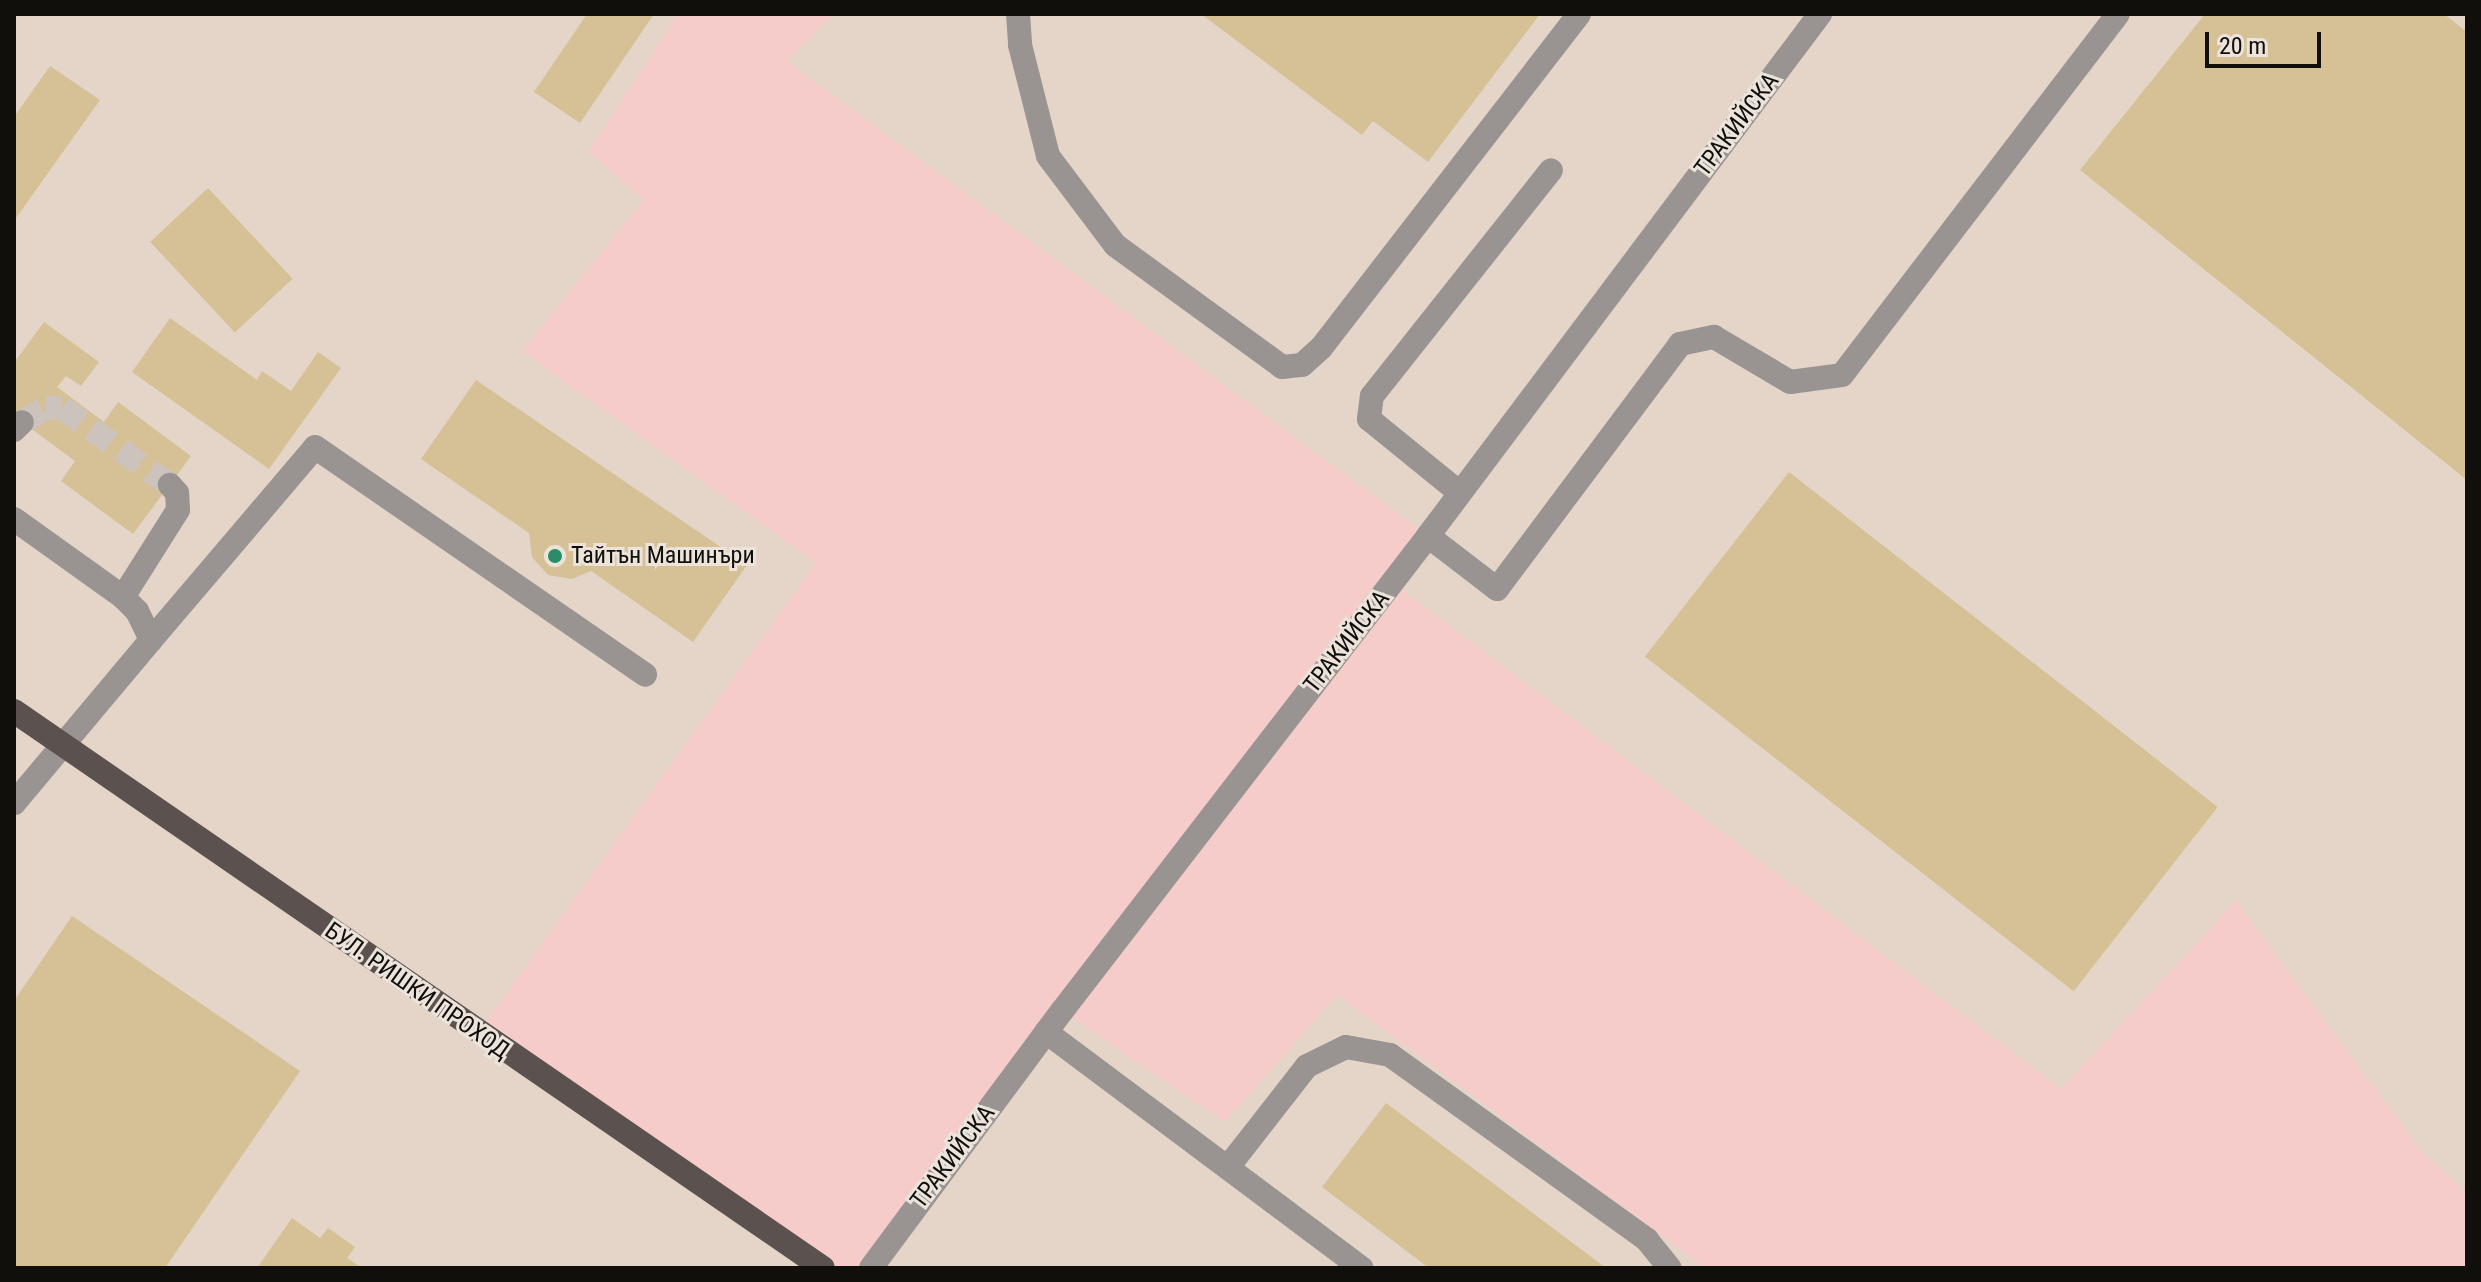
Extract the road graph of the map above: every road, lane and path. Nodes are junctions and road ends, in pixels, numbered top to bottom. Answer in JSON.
{"nodes":[{"id":1,"x":1018,"y":14,"type":"edge"},
{"id":2,"x":1579,"y":14,"type":"edge"},
{"id":3,"x":1820,"y":14,"type":"edge"},
{"id":4,"x":2118,"y":14,"type":"edge"},
{"id":5,"x":1551,"y":170,"type":"dead end"},
{"id":6,"x":170,"y":485,"type":"dead end"},
{"id":7,"x":1460,"y":493,"type":"junction"},
{"id":8,"x":14,"y":519,"type":"edge"},
{"id":9,"x":1428,"y":536,"type":"junction"},
{"id":10,"x":123,"y":597,"type":"junction"},
{"id":11,"x":151,"y":640,"type":"junction"},
{"id":12,"x":645,"y":675,"type":"dead end"},
{"id":13,"x":14,"y":711,"type":"edge"},
{"id":14,"x":63,"y":747,"type":"junction"},
{"id":15,"x":14,"y":803,"type":"edge"},
{"id":16,"x":1046,"y":1032,"type":"junction"},
{"id":17,"x":1228,"y":1167,"type":"junction"},
{"id":18,"x":823,"y":1268,"type":"edge"},
{"id":19,"x":871,"y":1268,"type":"edge"},
{"id":20,"x":1362,"y":1268,"type":"edge"},
{"id":21,"x":1670,"y":1268,"type":"edge"}],
"edges":[{"from":1,"to":2,"type":"street"},
{"from":3,"to":7,"type":"street","name":"ТРАКИЙСКА"},
{"from":4,"to":9,"type":"street"},
{"from":5,"to":7,"type":"street"},
{"from":6,"to":10,"type":"street"},
{"from":7,"to":9,"type":"street","name":"ТРАКИЙСКА"},
{"from":8,"to":10,"type":"street"},
{"from":9,"to":16,"type":"street","name":"ТРАКИЙСКА"},
{"from":10,"to":11,"type":"street"},
{"from":11,"to":12,"type":"street"},
{"from":11,"to":14,"type":"street"},
{"from":13,"to":14,"type":"main road","name":"БУЛ. РИШКИ ПРОХОД"},
{"from":14,"to":15,"type":"street"},
{"from":14,"to":18,"type":"main road","name":"БУЛ. РИШКИ ПРОХОД"},
{"from":16,"to":17,"type":"street"},
{"from":16,"to":19,"type":"street","name":"ТРАКИЙСКА"},
{"from":17,"to":20,"type":"street"},
{"from":17,"to":21,"type":"street"}]}
